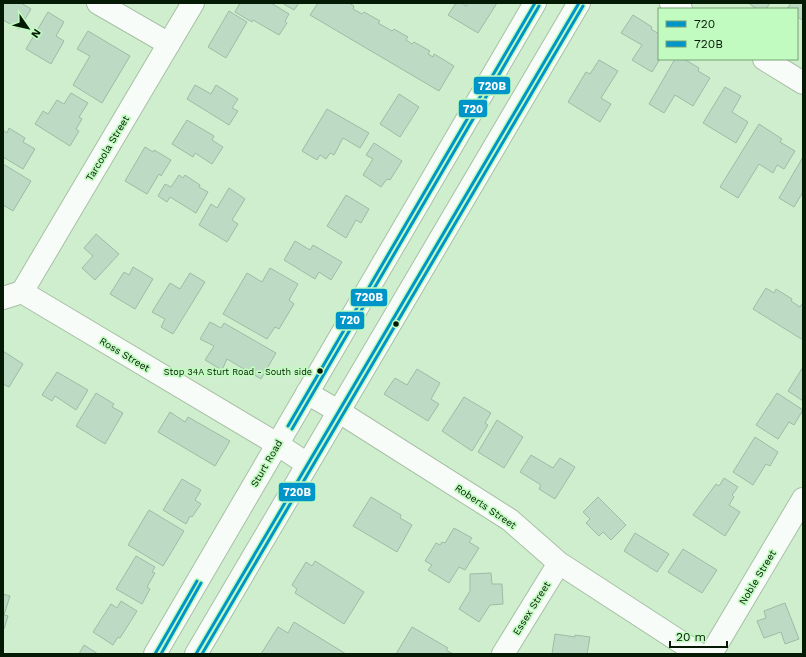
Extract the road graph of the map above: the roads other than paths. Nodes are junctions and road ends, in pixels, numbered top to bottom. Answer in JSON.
{"nodes":[{"id":1,"x":98,"y":3,"type":"edge"},
{"id":2,"x":193,"y":3,"type":"edge"},
{"id":3,"x":535,"y":3,"type":"edge"},
{"id":4,"x":579,"y":3,"type":"edge"},
{"id":5,"x":169,"y":44,"type":"junction"},
{"id":6,"x":766,"y":60,"type":"edge"},
{"id":7,"x":803,"y":83,"type":"edge"},
{"id":8,"x":12,"y":295,"type":"edge"},
{"id":9,"x":307,"y":393,"type":"junction"},
{"id":10,"x":338,"y":411,"type":"junction"},
{"id":11,"x":277,"y":444,"type":"junction"},
{"id":12,"x":307,"y":464,"type":"junction"},
{"id":13,"x":803,"y":499,"type":"edge"},
{"id":14,"x":559,"y":563,"type":"junction"},
{"id":15,"x":155,"y":654,"type":"edge"},
{"id":16,"x":196,"y":654,"type":"edge"},
{"id":17,"x":503,"y":654,"type":"edge"},
{"id":18,"x":699,"y":654,"type":"edge"},
{"id":19,"x":711,"y":654,"type":"edge"}],
"edges":[{"from":1,"to":5,"type":"street"},
{"from":2,"to":5,"type":"street","name":"Tarcoola Street"},
{"from":3,"to":9,"type":"street","name":"Sturt Road"},
{"from":4,"to":10,"type":"street"},
{"from":5,"to":8,"type":"street","name":"Tarcoola Street"},
{"from":6,"to":7,"type":"street"},
{"from":8,"to":11,"type":"street","name":"Ross Street"},
{"from":9,"to":10,"type":"street","name":"Roberts Street"},
{"from":9,"to":11,"type":"street","name":"Sturt Road"},
{"from":10,"to":12,"type":"street"},
{"from":10,"to":14,"type":"street","name":"Roberts Street"},
{"from":11,"to":12,"type":"street","name":"Ross Street"},
{"from":11,"to":15,"type":"street","name":"Sturt Road"},
{"from":12,"to":16,"type":"street"},
{"from":13,"to":19,"type":"street","name":"Noble Street"},
{"from":14,"to":17,"type":"street","name":"Essex Street"},
{"from":14,"to":18,"type":"street","name":"Roberts Street"}]}
